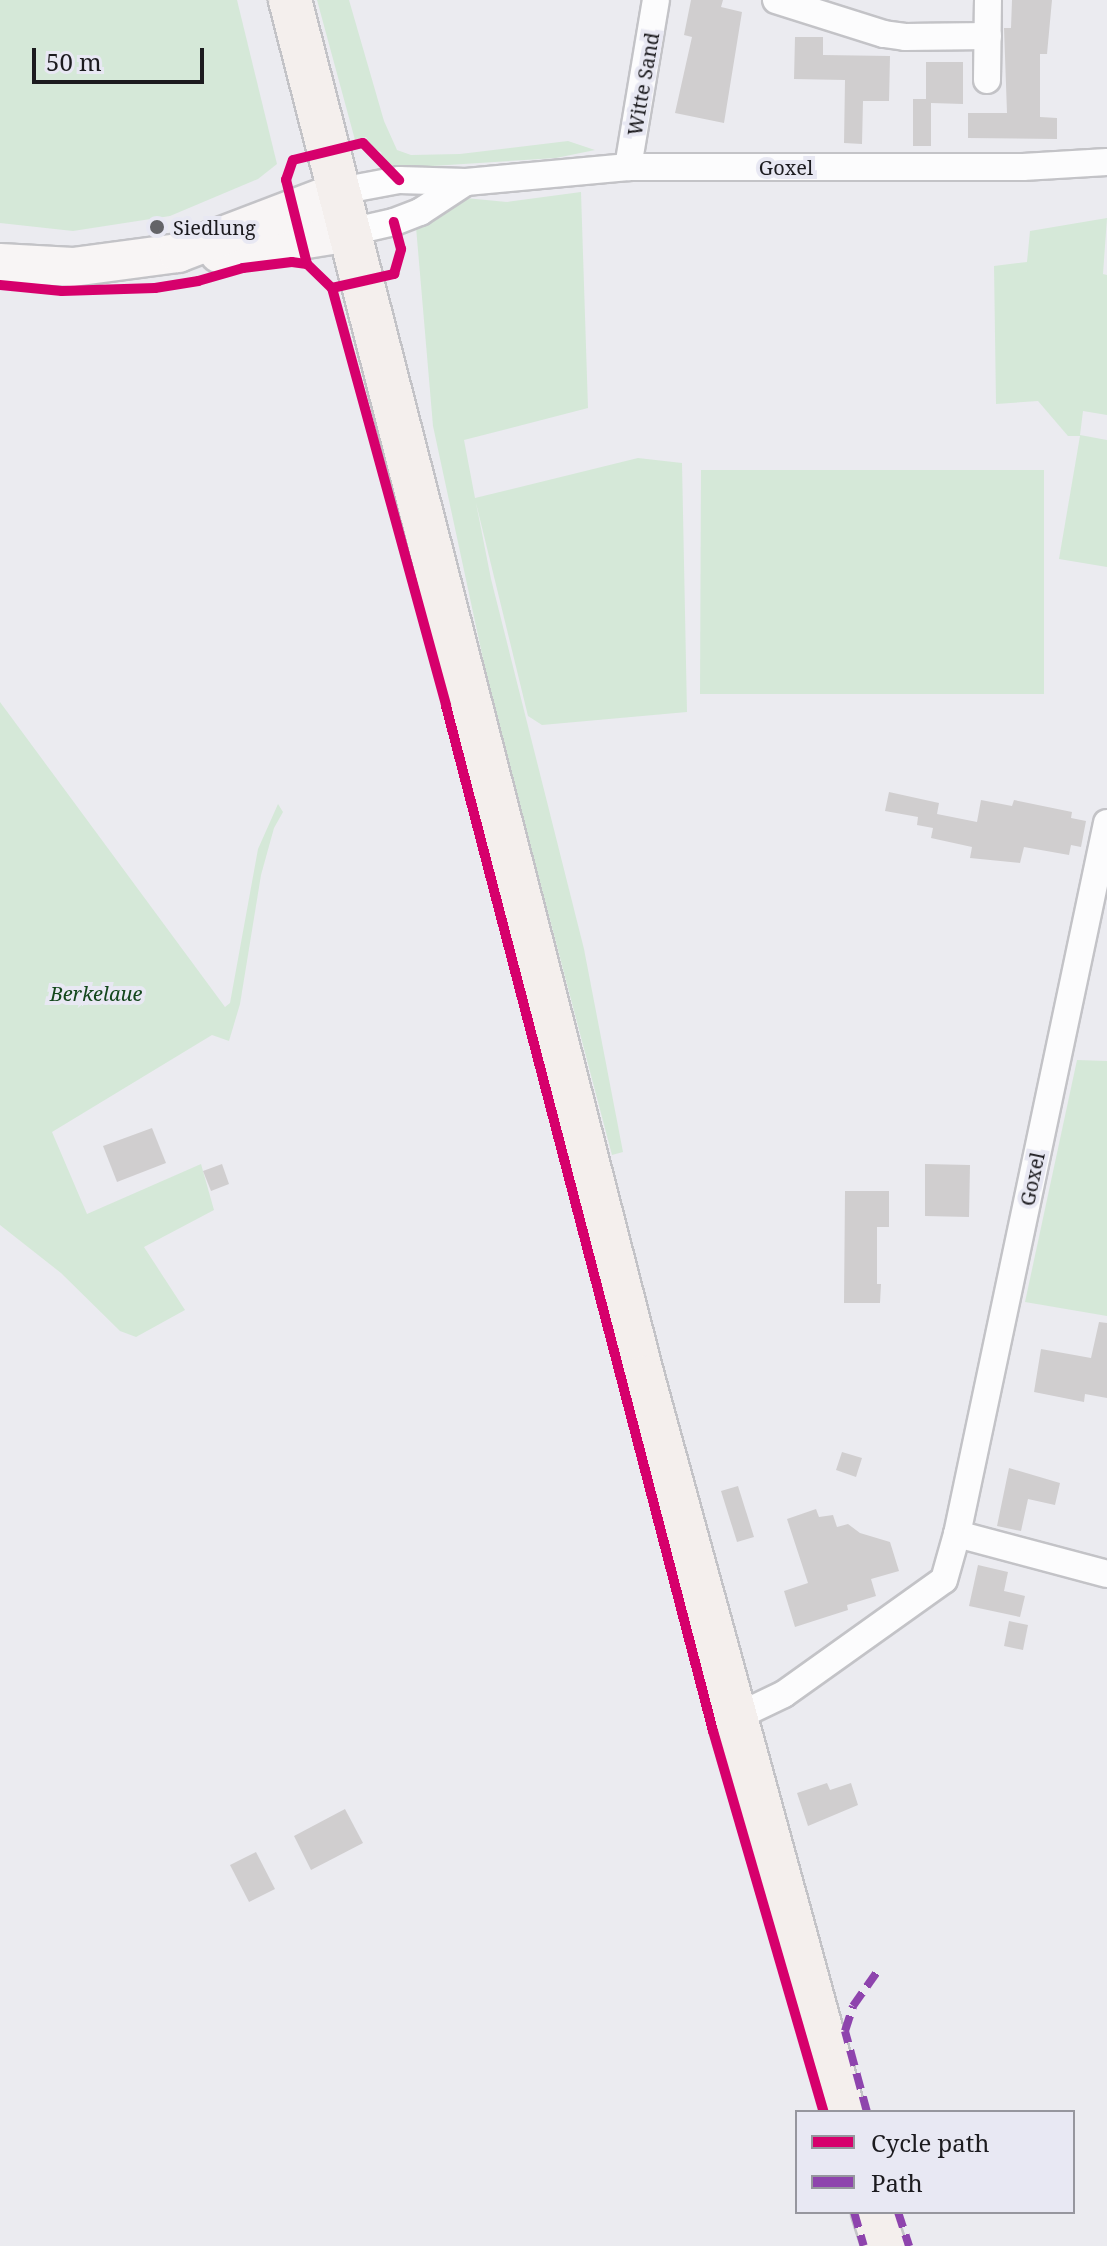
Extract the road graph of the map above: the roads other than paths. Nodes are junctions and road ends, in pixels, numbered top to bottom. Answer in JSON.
{"nodes":[{"id":1,"x":290,"y":0,"type":"edge"},
{"id":2,"x":656,"y":0,"type":"edge"},
{"id":3,"x":776,"y":0,"type":"edge"},
{"id":4,"x":988,"y":0,"type":"edge"},
{"id":5,"x":988,"y":36,"type":"junction"},
{"id":6,"x":987,"y":80,"type":"dead end"},
{"id":7,"x":1107,"y":162,"type":"edge"},
{"id":8,"x":628,"y":167,"type":"junction"},
{"id":9,"x":466,"y":182,"type":"junction"},
{"id":10,"x":340,"y":191,"type":"junction"},
{"id":11,"x":350,"y":232,"type":"junction"},
{"id":12,"x":192,"y":250,"type":"junction"},
{"id":13,"x":0,"y":263,"type":"edge"},
{"id":14,"x":1107,"y":823,"type":"edge"},
{"id":15,"x":957,"y":1534,"type":"junction"},
{"id":16,"x":1107,"y":1574,"type":"edge"},
{"id":17,"x":734,"y":1718,"type":"junction"},
{"id":18,"x":843,"y":2110,"type":"edge"},
{"id":19,"x":874,"y":2214,"type":"edge"},
{"id":20,"x":884,"y":2246,"type":"edge"}],
"edges":[{"from":1,"to":10,"type":"main road"},
{"from":2,"to":8,"type":"street","name":"Witte Sand"},
{"from":3,"to":5,"type":"street"},
{"from":4,"to":5,"type":"street"},
{"from":5,"to":6,"type":"street"},
{"from":7,"to":8,"type":"street","name":"Goxel"},
{"from":8,"to":9,"type":"street","name":"Goxel"},
{"from":9,"to":10,"type":"street","name":"Goxel"},
{"from":9,"to":11,"type":"street","name":"Goxel"},
{"from":10,"to":11,"type":"main road"},
{"from":10,"to":12,"type":"street"},
{"from":11,"to":12,"type":"street"},
{"from":11,"to":17,"type":"main road"},
{"from":12,"to":13,"type":"street"},
{"from":14,"to":15,"type":"street","name":"Goxel"},
{"from":15,"to":16,"type":"street"},
{"from":15,"to":17,"type":"street","name":"Goxel"},
{"from":17,"to":18,"type":"main road"},
{"from":19,"to":20,"type":"main road"}]}
